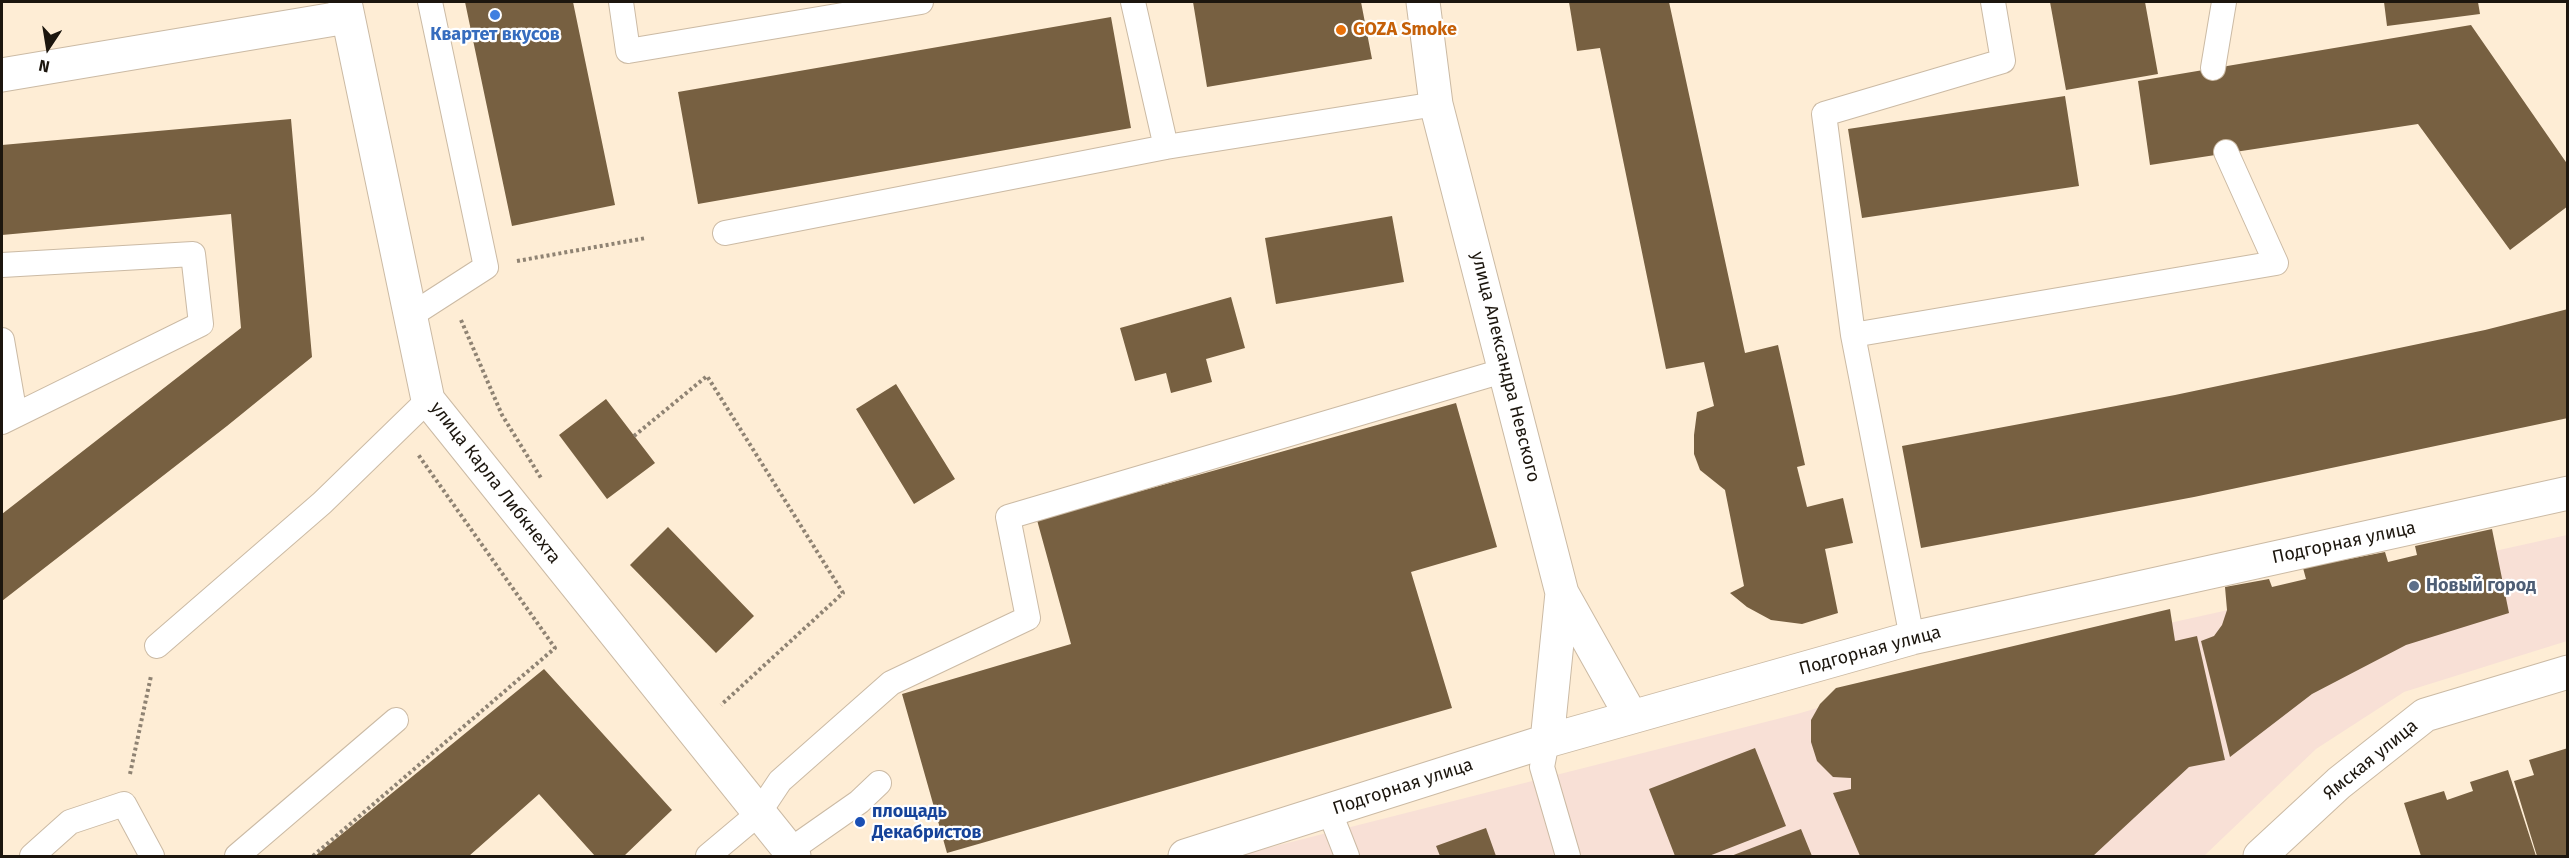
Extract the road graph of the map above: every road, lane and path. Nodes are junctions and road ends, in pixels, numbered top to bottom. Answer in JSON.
{"nodes":[{"id":1,"x":430,"y":2,"type":"edge"},
{"id":2,"x":621,"y":2,"type":"edge"},
{"id":3,"x":921,"y":2,"type":"edge"},
{"id":4,"x":1133,"y":2,"type":"edge"},
{"id":5,"x":1423,"y":2,"type":"edge"},
{"id":6,"x":1993,"y":2,"type":"edge"},
{"id":7,"x":2224,"y":2,"type":"edge"},
{"id":8,"x":346,"y":10,"type":"edge"},
{"id":9,"x":2213,"y":68,"type":"dead end"},
{"id":10,"x":2,"y":75,"type":"edge"},
{"id":11,"x":1436,"y":104,"type":"junction"},
{"id":12,"x":1166,"y":147,"type":"junction"},
{"id":13,"x":2226,"y":152,"type":"dead end"},
{"id":14,"x":725,"y":233,"type":"dead end"},
{"id":15,"x":646,"y":238,"type":"dead end"},
{"id":16,"x":510,"y":262,"type":"dead end"},
{"id":17,"x":2,"y":265,"type":"edge"},
{"id":18,"x":410,"y":316,"type":"junction"},
{"id":19,"x":461,"y":319,"type":"dead end"},
{"id":20,"x":1853,"y":335,"type":"junction"},
{"id":21,"x":2,"y":340,"type":"edge"},
{"id":22,"x":1506,"y":370,"type":"junction"},
{"id":23,"x":428,"y":400,"type":"junction"},
{"id":24,"x":8,"y":419,"type":"edge"},
{"id":25,"x":634,"y":436,"type":"dead end"},
{"id":26,"x":543,"y":482,"type":"dead end"},
{"id":27,"x":2568,"y":493,"type":"edge"},
{"id":28,"x":1562,"y":593,"type":"junction"},
{"id":29,"x":1912,"y":638,"type":"junction"},
{"id":30,"x":158,"y":646,"type":"joint"},
{"id":31,"x":555,"y":648,"type":"dead end"},
{"id":32,"x":2568,"y":672,"type":"edge"},
{"id":33,"x":713,"y":697,"type":"dead end"},
{"id":34,"x":721,"y":705,"type":"junction"},
{"id":35,"x":728,"y":715,"type":"dead end"},
{"id":36,"x":1631,"y":716,"type":"junction"},
{"id":37,"x":396,"y":720,"type":"dead end"},
{"id":38,"x":1547,"y":741,"type":"junction"},
{"id":39,"x":879,"y":783,"type":"dead end"},
{"id":40,"x":124,"y":804,"type":"junction"},
{"id":41,"x":1329,"y":810,"type":"junction"},
{"id":42,"x":758,"y":814,"type":"junction"},
{"id":43,"x":791,"y":854,"type":"edge"},
{"id":44,"x":32,"y":856,"type":"edge"},
{"id":45,"x":152,"y":856,"type":"edge"},
{"id":46,"x":237,"y":856,"type":"edge"},
{"id":47,"x":313,"y":856,"type":"edge"},
{"id":48,"x":708,"y":856,"type":"edge"},
{"id":49,"x":1185,"y":856,"type":"edge"},
{"id":50,"x":1347,"y":856,"type":"edge"},
{"id":51,"x":1568,"y":856,"type":"edge"},
{"id":52,"x":2260,"y":856,"type":"edge"}],
"edges":[{"from":1,"to":18,"type":"lane"},
{"from":2,"to":3,"type":"lane"},
{"from":4,"to":12,"type":"lane"},
{"from":5,"to":11,"type":"street","name":"улица Александра Невского"},
{"from":6,"to":20,"type":"lane"},
{"from":7,"to":9,"type":"lane"},
{"from":8,"to":10,"type":"street"},
{"from":8,"to":18,"type":"street","name":"улица Карла Либкнехта"},
{"from":11,"to":12,"type":"lane"},
{"from":11,"to":22,"type":"street","name":"улица Александра Невского"},
{"from":12,"to":14,"type":"lane"},
{"from":13,"to":20,"type":"lane"},
{"from":15,"to":16,"type":"path"},
{"from":17,"to":24,"type":"lane"},
{"from":18,"to":23,"type":"street","name":"улица Карла Либкнехта"},
{"from":19,"to":26,"type":"path"},
{"from":20,"to":29,"type":"lane"},
{"from":21,"to":24,"type":"lane"},
{"from":22,"to":28,"type":"street","name":"улица Александра Невского"},
{"from":22,"to":42,"type":"lane"},
{"from":23,"to":30,"type":"lane"},
{"from":23,"to":42,"type":"street","name":"улица Карла Либкнехта"},
{"from":25,"to":34,"type":"path"},
{"from":27,"to":29,"type":"street","name":"Подгорная улица"},
{"from":28,"to":36,"type":"street","name":"улица Александра Невского"},
{"from":28,"to":38,"type":"street"},
{"from":29,"to":36,"type":"street","name":"Подгорная улица"},
{"from":30,"to":40,"type":"path"},
{"from":31,"to":47,"type":"path"},
{"from":32,"to":52,"type":"street","name":"Ямская улица"},
{"from":33,"to":34,"type":"path"},
{"from":34,"to":35,"type":"path"},
{"from":36,"to":38,"type":"street","name":"Подгорная улица"},
{"from":37,"to":46,"type":"lane"},
{"from":38,"to":41,"type":"street","name":"Подгорная улица"},
{"from":38,"to":51,"type":"lane"},
{"from":39,"to":43,"type":"lane"},
{"from":40,"to":44,"type":"lane"},
{"from":40,"to":45,"type":"lane"},
{"from":41,"to":49,"type":"street","name":"Подгорная улица"},
{"from":41,"to":50,"type":"lane"},
{"from":42,"to":43,"type":"street","name":"улица Карла Либкнехта"},
{"from":42,"to":48,"type":"lane"}]}
